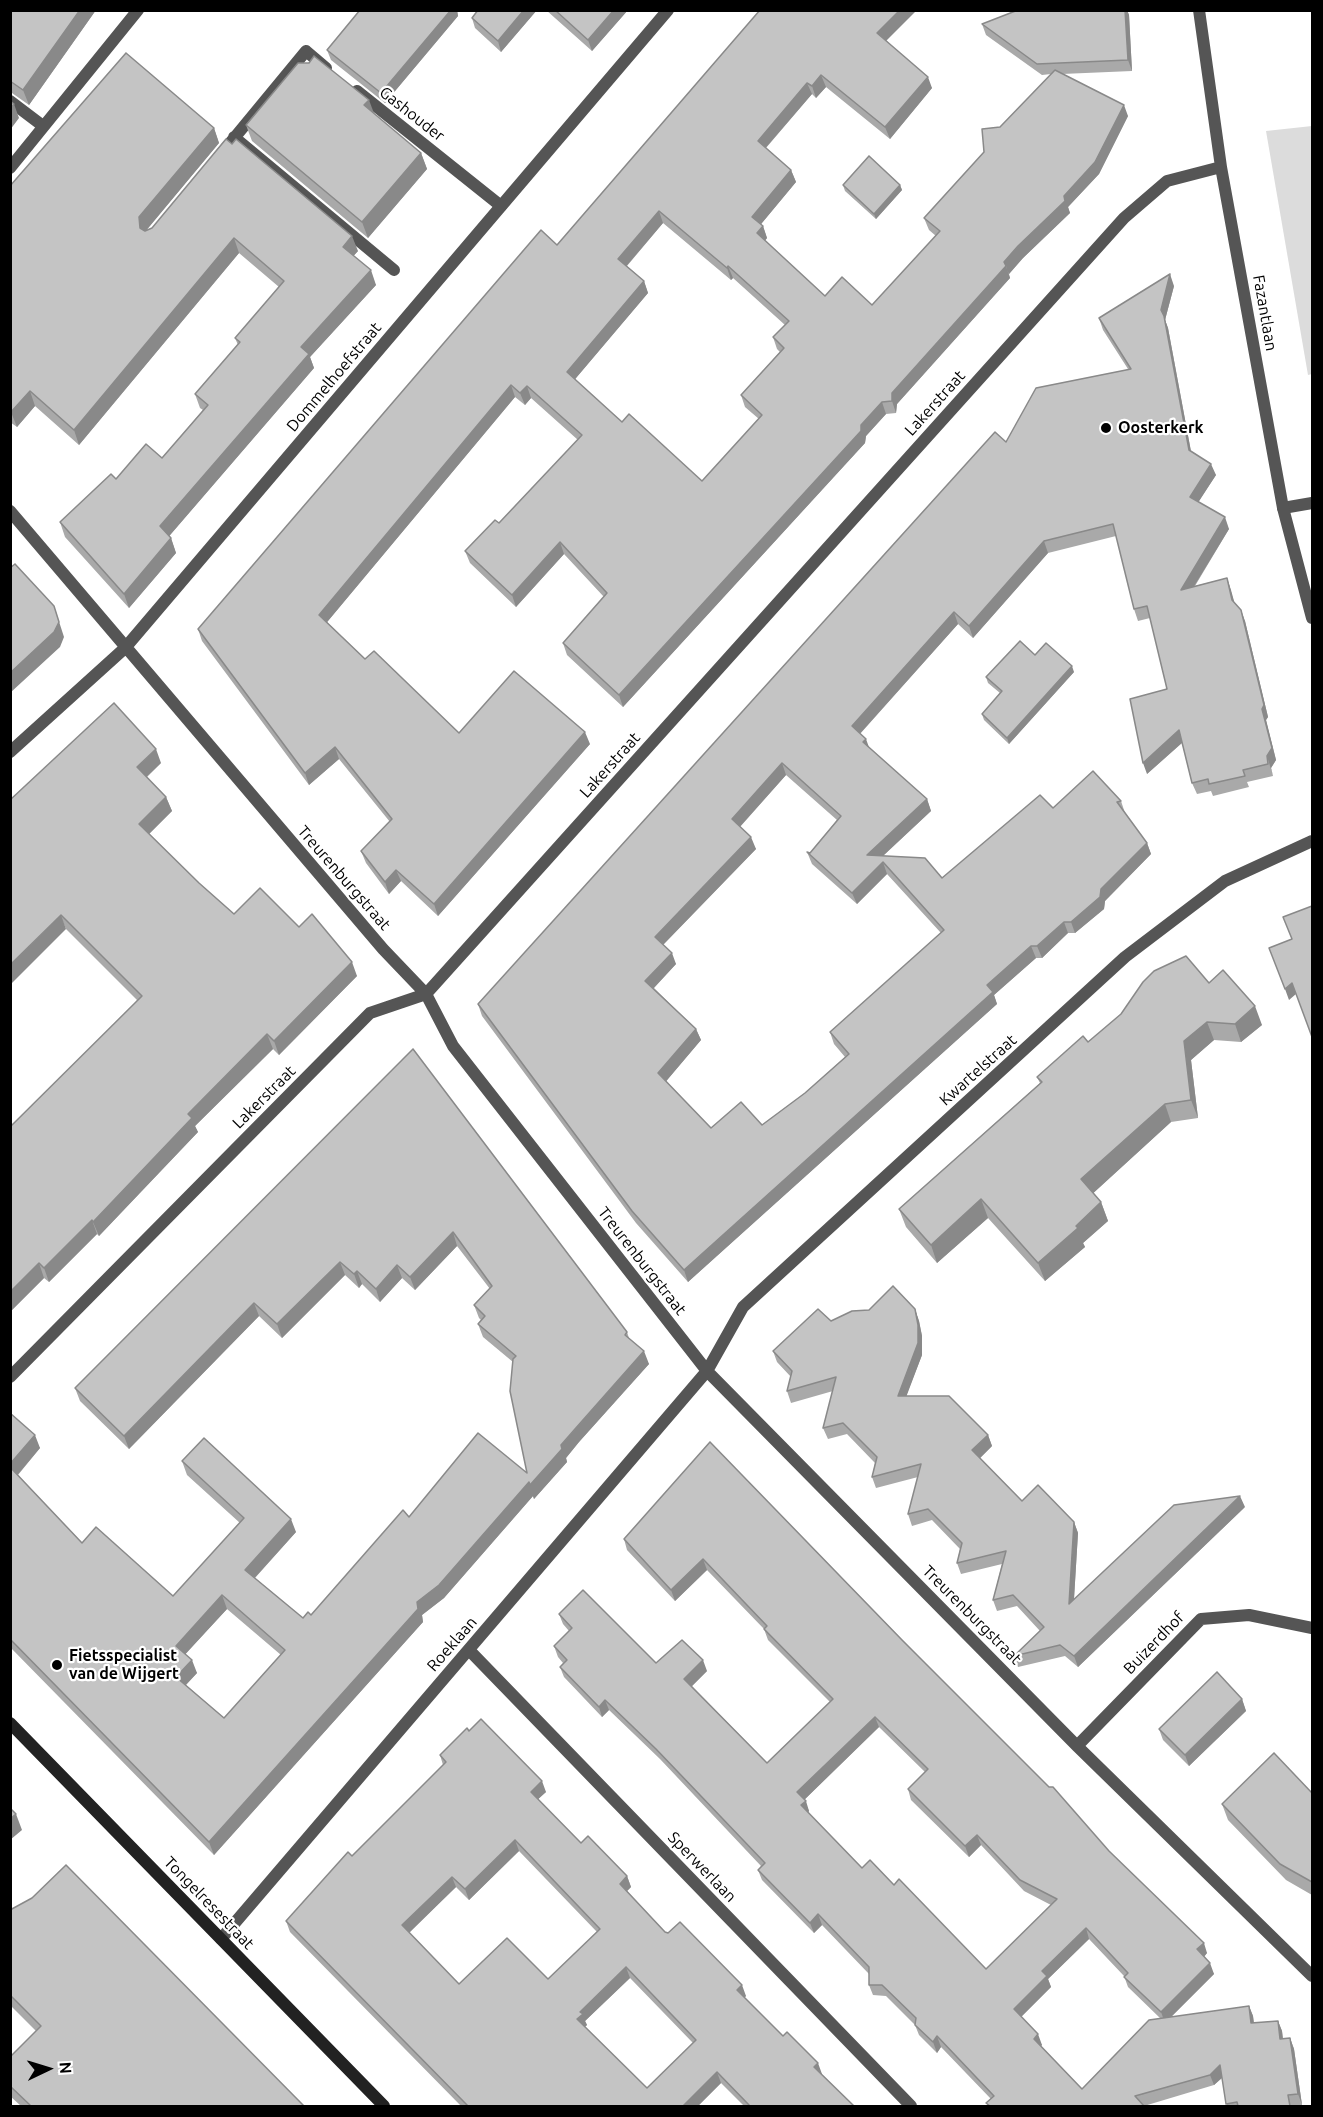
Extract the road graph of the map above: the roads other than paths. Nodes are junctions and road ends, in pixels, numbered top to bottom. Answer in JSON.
{"nodes":[{"id":1,"x":138,"y":10,"type":"edge"},
{"id":2,"x":668,"y":10,"type":"edge"},
{"id":3,"x":1199,"y":10,"type":"edge"},
{"id":4,"x":10,"y":101,"type":"edge"},
{"id":5,"x":43,"y":126,"type":"junction"},
{"id":6,"x":234,"y":137,"type":"junction"},
{"id":7,"x":212,"y":165,"type":"edge"},
{"id":8,"x":1221,"y":167,"type":"junction"},
{"id":9,"x":10,"y":168,"type":"edge"},
{"id":10,"x":501,"y":206,"type":"junction"},
{"id":11,"x":394,"y":270,"type":"dead end"},
{"id":12,"x":1312,"y":503,"type":"edge"},
{"id":13,"x":1283,"y":508,"type":"junction"},
{"id":14,"x":10,"y":511,"type":"edge"},
{"id":15,"x":1312,"y":618,"type":"edge"},
{"id":16,"x":125,"y":648,"type":"junction"},
{"id":17,"x":10,"y":753,"type":"edge"},
{"id":18,"x":1312,"y":841,"type":"edge"},
{"id":19,"x":426,"y":994,"type":"junction"},
{"id":20,"x":707,"y":1371,"type":"junction"},
{"id":21,"x":10,"y":1377,"type":"edge"},
{"id":22,"x":1312,"y":1628,"type":"edge"},
{"id":23,"x":469,"y":1650,"type":"junction"},
{"id":24,"x":10,"y":1723,"type":"edge"},
{"id":25,"x":1077,"y":1746,"type":"junction"},
{"id":26,"x":221,"y":1939,"type":"junction"},
{"id":27,"x":1312,"y":1976,"type":"edge"},
{"id":28,"x":384,"y":2106,"type":"edge"},
{"id":29,"x":911,"y":2106,"type":"edge"}],
"edges":[{"from":1,"to":5,"type":"street"},
{"from":2,"to":10,"type":"street","name":"Dommelhoefstraat"},
{"from":3,"to":8,"type":"street","name":"Fazantlaan"},
{"from":4,"to":5,"type":"street"},
{"from":5,"to":9,"type":"street"},
{"from":6,"to":7,"type":"street","name":"Gashouder"},
{"from":6,"to":10,"type":"street","name":"Gashouder"},
{"from":6,"to":11,"type":"street"},
{"from":8,"to":13,"type":"street","name":"Fazantlaan"},
{"from":8,"to":19,"type":"street","name":"Lakerstraat"},
{"from":10,"to":16,"type":"street","name":"Dommelhoefstraat"},
{"from":12,"to":13,"type":"street"},
{"from":13,"to":15,"type":"street","name":"Fazantlaan"},
{"from":14,"to":16,"type":"street","name":"Treurenburgstraat"},
{"from":16,"to":17,"type":"street","name":"Dommelhoefstraat"},
{"from":16,"to":19,"type":"street","name":"Treurenburgstraat"},
{"from":18,"to":20,"type":"street","name":"Kwartelstraat"},
{"from":19,"to":20,"type":"street","name":"Treurenburgstraat"},
{"from":19,"to":21,"type":"street","name":"Lakerstraat"},
{"from":20,"to":23,"type":"street","name":"Roeklaan"},
{"from":20,"to":25,"type":"street","name":"Treurenburgstraat"},
{"from":22,"to":25,"type":"street","name":"Buizerdhof"},
{"from":23,"to":26,"type":"street","name":"Roeklaan"},
{"from":23,"to":29,"type":"street","name":"Sperwerlaan"},
{"from":24,"to":26,"type":"street","name":"Tongelresestraat"},
{"from":25,"to":27,"type":"street","name":"Treurenburgstraat"},
{"from":26,"to":28,"type":"street","name":"Tongelresestraat"}]}
